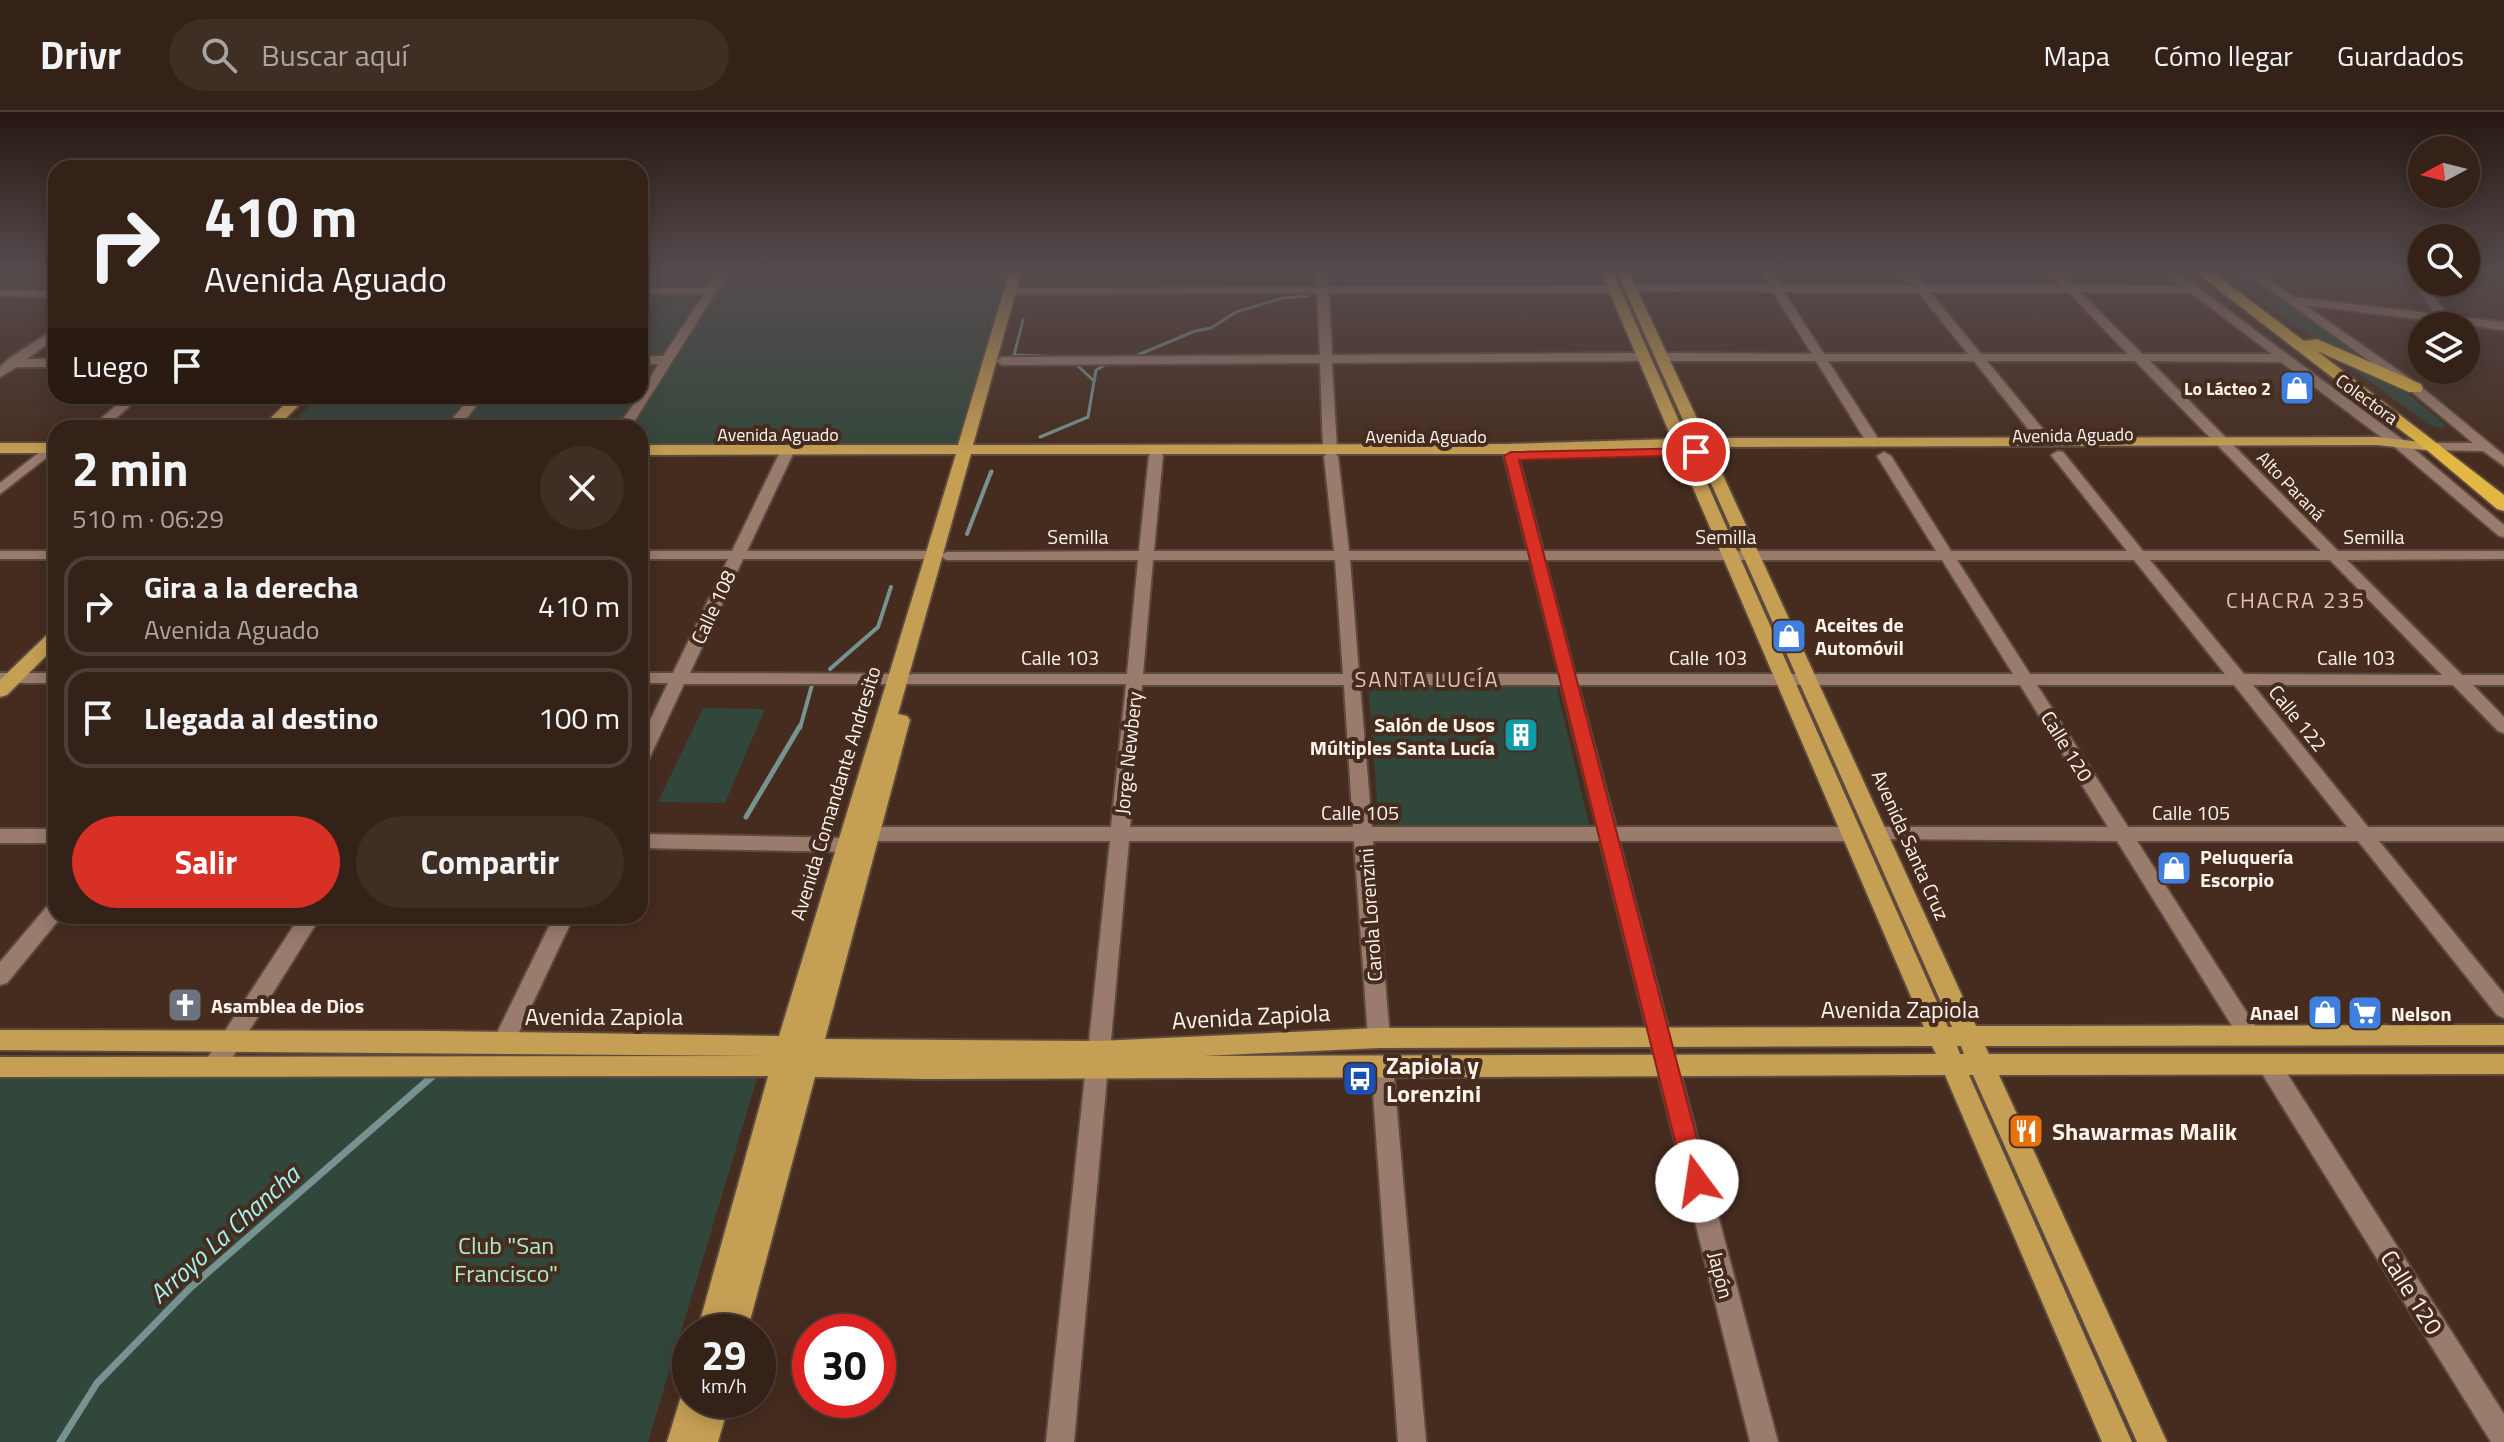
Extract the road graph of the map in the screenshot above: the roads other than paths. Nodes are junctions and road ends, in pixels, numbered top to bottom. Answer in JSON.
{"nodes":[{"id":1,"x":685,"y":332,"type":"edge"},
{"id":2,"x":1004,"y":332,"type":"edge"},
{"id":3,"x":1008,"y":332,"type":"edge"},
{"id":4,"x":1325,"y":332,"type":"edge"},
{"id":5,"x":1633,"y":332,"type":"edge"},
{"id":6,"x":1650,"y":332,"type":"edge"},
{"id":7,"x":1804,"y":332,"type":"edge"},
{"id":8,"x":1956,"y":332,"type":"edge"},
{"id":9,"x":2112,"y":332,"type":"edge"},
{"id":10,"x":2246,"y":332,"type":"edge"},
{"id":11,"x":2284,"y":332,"type":"edge"},
{"id":12,"x":2291,"y":332,"type":"edge"},
{"id":13,"x":2336,"y":332,"type":"edge"},
{"id":14,"x":48,"y":337,"type":"edge"},
{"id":15,"x":1644,"y":357,"type":"junction"},
{"id":16,"x":1662,"y":357,"type":"junction"},
{"id":17,"x":1820,"y":357,"type":"junction"},
{"id":18,"x":1977,"y":358,"type":"junction"},
{"id":19,"x":2138,"y":358,"type":"junction"},
{"id":20,"x":2281,"y":358,"type":"junction"},
{"id":21,"x":1326,"y":359,"type":"junction"},
{"id":22,"x":648,"y":360,"type":"edge"},
{"id":23,"x":667,"y":360,"type":"junction"},
{"id":24,"x":1002,"y":361,"type":"junction"},
{"id":25,"x":7,"y":363,"type":"edge"},
{"id":26,"x":48,"y":363,"type":"edge"},
{"id":27,"x":0,"y":373,"type":"edge"},
{"id":28,"x":2415,"y":388,"type":"junction"},
{"id":29,"x":648,"y":389,"type":"edge"},
{"id":30,"x":126,"y":404,"type":"edge"},
{"id":31,"x":293,"y":404,"type":"edge"},
{"id":32,"x":472,"y":404,"type":"edge"},
{"id":33,"x":106,"y":420,"type":"edge"},
{"id":34,"x":276,"y":420,"type":"edge"},
{"id":35,"x":458,"y":420,"type":"edge"},
{"id":36,"x":2402,"y":446,"type":"junction"},
{"id":37,"x":2228,"y":447,"type":"junction"},
{"id":38,"x":2434,"y":447,"type":"junction"},
{"id":39,"x":2485,"y":447,"type":"junction"},
{"id":40,"x":0,"y":448,"type":"edge"},
{"id":41,"x":48,"y":448,"type":"edge"},
{"id":42,"x":1695,"y":448,"type":"junction"},
{"id":43,"x":2052,"y":449,"type":"junction"},
{"id":44,"x":1879,"y":450,"type":"junction"},
{"id":45,"x":48,"y":452,"type":"edge"},
{"id":46,"x":648,"y":452,"type":"edge"},
{"id":47,"x":648,"y":452,"type":"edge"},
{"id":48,"x":969,"y":452,"type":"junction"},
{"id":49,"x":1330,"y":452,"type":"junction"},
{"id":50,"x":786,"y":454,"type":"junction"},
{"id":51,"x":1156,"y":455,"type":"junction"},
{"id":52,"x":1511,"y":456,"type":"junction"},
{"id":53,"x":2504,"y":462,"type":"edge"},
{"id":54,"x":0,"y":490,"type":"edge"},
{"id":55,"x":2504,"y":505,"type":"edge"},
{"id":56,"x":2504,"y":533,"type":"edge"},
{"id":57,"x":0,"y":555,"type":"edge"},
{"id":58,"x":48,"y":555,"type":"edge"},
{"id":59,"x":648,"y":555,"type":"edge"},
{"id":60,"x":737,"y":555,"type":"junction"},
{"id":61,"x":2504,"y":555,"type":"edge"},
{"id":62,"x":940,"y":556,"type":"junction"},
{"id":63,"x":1147,"y":556,"type":"junction"},
{"id":64,"x":1342,"y":556,"type":"junction"},
{"id":65,"x":1536,"y":556,"type":"junction"},
{"id":66,"x":1741,"y":556,"type":"junction"},
{"id":67,"x":1947,"y":556,"type":"junction"},
{"id":68,"x":2139,"y":556,"type":"junction"},
{"id":69,"x":2335,"y":556,"type":"junction"},
{"id":70,"x":48,"y":643,"type":"edge"},
{"id":71,"x":648,"y":678,"type":"edge"},
{"id":72,"x":679,"y":678,"type":"junction"},
{"id":73,"x":48,"y":679,"type":"edge"},
{"id":74,"x":906,"y":679,"type":"junction"},
{"id":75,"x":1135,"y":679,"type":"junction"},
{"id":76,"x":1351,"y":679,"type":"junction"},
{"id":77,"x":1568,"y":679,"type":"junction"},
{"id":78,"x":1796,"y":679,"type":"junction"},
{"id":79,"x":2025,"y":679,"type":"junction"},
{"id":80,"x":2238,"y":679,"type":"junction"},
{"id":81,"x":2456,"y":679,"type":"junction"},
{"id":82,"x":2504,"y":680,"type":"edge"},
{"id":83,"x":4,"y":683,"type":"edge"},
{"id":84,"x":2504,"y":727,"type":"edge"},
{"id":85,"x":648,"y":742,"type":"edge"},
{"id":86,"x":868,"y":834,"type":"junction"},
{"id":87,"x":1363,"y":834,"type":"junction"},
{"id":88,"x":1608,"y":834,"type":"junction"},
{"id":89,"x":1865,"y":834,"type":"junction"},
{"id":90,"x":2123,"y":834,"type":"junction"},
{"id":91,"x":2363,"y":834,"type":"junction"},
{"id":92,"x":2504,"y":834,"type":"edge"},
{"id":93,"x":1119,"y":835,"type":"junction"},
{"id":94,"x":0,"y":836,"type":"edge"},
{"id":95,"x":48,"y":836,"type":"edge"},
{"id":96,"x":648,"y":841,"type":"edge"},
{"id":97,"x":849,"y":845,"type":"junction"},
{"id":98,"x":48,"y":919,"type":"edge"},
{"id":99,"x":306,"y":924,"type":"edge"},
{"id":100,"x":560,"y":924,"type":"edge"},
{"id":101,"x":0,"y":977,"type":"edge"},
{"id":102,"x":2504,"y":1009,"type":"edge"},
{"id":103,"x":2504,"y":1035,"type":"edge"},
{"id":104,"x":1969,"y":1036,"type":"junction"},
{"id":105,"x":2250,"y":1036,"type":"junction"},
{"id":106,"x":1941,"y":1037,"type":"junction"},
{"id":107,"x":1379,"y":1038,"type":"junction"},
{"id":108,"x":1660,"y":1038,"type":"junction"},
{"id":109,"x":0,"y":1040,"type":"edge"},
{"id":110,"x":231,"y":1040,"type":"junction"},
{"id":111,"x":503,"y":1043,"type":"junction"},
{"id":112,"x":796,"y":1057,"type":"junction"},
{"id":113,"x":1098,"y":1058,"type":"junction"},
{"id":114,"x":1953,"y":1064,"type":"junction"},
{"id":115,"x":2504,"y":1064,"type":"edge"},
{"id":116,"x":1382,"y":1065,"type":"junction"},
{"id":117,"x":1667,"y":1065,"type":"junction"},
{"id":118,"x":1982,"y":1065,"type":"junction"},
{"id":119,"x":2269,"y":1065,"type":"junction"},
{"id":120,"x":0,"y":1067,"type":"edge"},
{"id":121,"x":214,"y":1067,"type":"junction"},
{"id":122,"x":717,"y":1314,"type":"edge"},
{"id":123,"x":737,"y":1314,"type":"edge"},
{"id":124,"x":688,"y":1418,"type":"edge"},
{"id":125,"x":710,"y":1418,"type":"edge"},
{"id":126,"x":2504,"y":1438,"type":"edge"},
{"id":127,"x":682,"y":1442,"type":"edge"},
{"id":128,"x":703,"y":1442,"type":"edge"},
{"id":129,"x":1060,"y":1442,"type":"edge"},
{"id":130,"x":1412,"y":1442,"type":"edge"},
{"id":131,"x":1764,"y":1442,"type":"edge"},
{"id":132,"x":2117,"y":1442,"type":"edge"},
{"id":133,"x":2152,"y":1442,"type":"edge"}],
"edges":[{"from":1,"to":23,"type":"street"},
{"from":2,"to":48,"type":"main road","name":"Avenida Comandante Andresito"},
{"from":3,"to":24,"type":"main road","name":"Avenida Comandante Andresito"},
{"from":4,"to":21,"type":"street","name":"Carola Lorenzini"},
{"from":5,"to":15,"type":"main road","name":"Avenida Santa Cruz"},
{"from":6,"to":16,"type":"main road","name":"Avenida Santa Cruz"},
{"from":7,"to":17,"type":"street","name":"Calle 120"},
{"from":8,"to":18,"type":"street","name":"Calle 122"},
{"from":9,"to":19,"type":"street","name":"Alto Paraná"},
{"from":10,"to":20,"type":"street","name":"Colectora"},
{"from":11,"to":38,"type":"highway"},
{"from":12,"to":28,"type":"highway"},
{"from":13,"to":28,"type":"street","name":"Colectora"},
{"from":14,"to":25,"type":"street"},
{"from":15,"to":21,"type":"street"},
{"from":15,"to":42,"type":"main road","name":"Avenida Santa Cruz"},
{"from":16,"to":17,"type":"street"},
{"from":16,"to":42,"type":"main road","name":"Avenida Santa Cruz"},
{"from":17,"to":18,"type":"street"},
{"from":17,"to":44,"type":"street","name":"Calle 120"},
{"from":18,"to":19,"type":"street"},
{"from":18,"to":43,"type":"street","name":"Calle 122"},
{"from":19,"to":20,"type":"street"},
{"from":19,"to":37,"type":"street","name":"Alto Paraná"},
{"from":20,"to":36,"type":"street","name":"Colectora"},
{"from":21,"to":24,"type":"street"},
{"from":21,"to":49,"type":"street","name":"Carola Lorenzini"},
{"from":22,"to":23,"type":"street"},
{"from":23,"to":29,"type":"street"},
{"from":24,"to":48,"type":"main road","name":"Avenida Comandante Andresito"},
{"from":25,"to":26,"type":"street"},
{"from":25,"to":27,"type":"street"},
{"from":28,"to":39,"type":"street","name":"Colectora"},
{"from":30,"to":33,"type":"street"},
{"from":31,"to":34,"type":"main road"},
{"from":32,"to":35,"type":"street"},
{"from":36,"to":37,"type":"main road","name":"Avenida Aguado"},
{"from":36,"to":38,"type":"main road","name":"Avenida Aguado"},
{"from":36,"to":56,"type":"street","name":"Colectora"},
{"from":37,"to":43,"type":"main road","name":"Avenida Aguado"},
{"from":37,"to":69,"type":"street","name":"Alto Paraná"},
{"from":38,"to":39,"type":"street"},
{"from":38,"to":55,"type":"highway"},
{"from":39,"to":53,"type":"street","name":"Colectora"},
{"from":40,"to":41,"type":"main road"},
{"from":42,"to":44,"type":"main road","name":"Avenida Aguado"},
{"from":42,"to":49,"type":"main road","name":"Avenida Aguado"},
{"from":42,"to":52,"type":"main road","name":"Avenida Aguado"},
{"from":42,"to":66,"type":"main road","name":"Avenida Santa Cruz"},
{"from":43,"to":44,"type":"main road","name":"Avenida Aguado"},
{"from":43,"to":68,"type":"street","name":"Calle 122"},
{"from":44,"to":67,"type":"street","name":"Calle 120"},
{"from":45,"to":54,"type":"street"},
{"from":46,"to":48,"type":"main road","name":"Avenida Aguado"},
{"from":47,"to":50,"type":"main road","name":"Avenida Aguado"},
{"from":48,"to":49,"type":"main road","name":"Avenida Aguado"},
{"from":48,"to":50,"type":"main road","name":"Avenida Aguado"},
{"from":48,"to":51,"type":"main road","name":"Avenida Aguado"},
{"from":48,"to":62,"type":"main road","name":"Avenida Comandante Andresito"},
{"from":49,"to":51,"type":"main road","name":"Avenida Aguado"},
{"from":49,"to":52,"type":"main road","name":"Avenida Aguado"},
{"from":49,"to":64,"type":"street","name":"Carola Lorenzini"},
{"from":50,"to":60,"type":"street","name":"Calle 108"},
{"from":51,"to":63,"type":"street","name":"Jorge Newbery"},
{"from":52,"to":65,"type":"street","name":"Japón"},
{"from":57,"to":58,"type":"street"},
{"from":59,"to":60,"type":"street","name":"Semilla"},
{"from":60,"to":62,"type":"street","name":"Semilla"},
{"from":60,"to":72,"type":"street","name":"Calle 108"},
{"from":61,"to":69,"type":"street","name":"Semilla"},
{"from":62,"to":63,"type":"street","name":"Semilla"},
{"from":62,"to":74,"type":"main road","name":"Avenida Comandante Andresito"},
{"from":63,"to":64,"type":"street","name":"Semilla"},
{"from":63,"to":75,"type":"street","name":"Jorge Newbery"},
{"from":64,"to":65,"type":"street","name":"Semilla"},
{"from":64,"to":76,"type":"street","name":"Carola Lorenzini"},
{"from":65,"to":66,"type":"street","name":"Semilla"},
{"from":65,"to":77,"type":"street","name":"Japón"},
{"from":66,"to":67,"type":"street","name":"Semilla"},
{"from":66,"to":78,"type":"main road","name":"Avenida Santa Cruz"},
{"from":67,"to":68,"type":"street","name":"Semilla"},
{"from":67,"to":79,"type":"street","name":"Calle 120"},
{"from":68,"to":69,"type":"street","name":"Semilla"},
{"from":68,"to":80,"type":"street","name":"Calle 122"},
{"from":69,"to":81,"type":"street","name":"Alto Paraná"},
{"from":70,"to":83,"type":"main road"},
{"from":71,"to":72,"type":"street","name":"Calle 103"},
{"from":72,"to":74,"type":"street","name":"Calle 103"},
{"from":72,"to":85,"type":"street","name":"Calle 108"},
{"from":73,"to":83,"type":"street"},
{"from":74,"to":75,"type":"street","name":"Calle 103"},
{"from":74,"to":86,"type":"main road","name":"Avenida Comandante Andresito"},
{"from":74,"to":97,"type":"main road","name":"Avenida Comandante Andresito"},
{"from":75,"to":76,"type":"street","name":"Calle 103"},
{"from":75,"to":93,"type":"street","name":"Jorge Newbery"},
{"from":76,"to":77,"type":"street","name":"Calle 103"},
{"from":76,"to":87,"type":"street","name":"Carola Lorenzini"},
{"from":77,"to":78,"type":"street","name":"Calle 103"},
{"from":77,"to":88,"type":"street","name":"Japón"},
{"from":78,"to":79,"type":"street","name":"Calle 103"},
{"from":78,"to":89,"type":"main road","name":"Avenida Santa Cruz"},
{"from":79,"to":80,"type":"street","name":"Calle 103"},
{"from":79,"to":90,"type":"street","name":"Calle 120"},
{"from":80,"to":81,"type":"street","name":"Calle 103"},
{"from":80,"to":91,"type":"street","name":"Calle 122"},
{"from":81,"to":82,"type":"street","name":"Calle 103"},
{"from":81,"to":84,"type":"street","name":"Alto Paraná"},
{"from":86,"to":93,"type":"street","name":"Calle 105"},
{"from":86,"to":112,"type":"main road","name":"Avenida Comandante Andresito"},
{"from":87,"to":88,"type":"street","name":"Calle 105"},
{"from":87,"to":93,"type":"street","name":"Calle 105"},
{"from":87,"to":107,"type":"street","name":"Carola Lorenzini"},
{"from":88,"to":89,"type":"street","name":"Calle 105"},
{"from":88,"to":108,"type":"street","name":"Japón"},
{"from":89,"to":90,"type":"street","name":"Calle 105"},
{"from":89,"to":104,"type":"main road","name":"Avenida Santa Cruz"},
{"from":89,"to":106,"type":"main road","name":"Avenida Santa Cruz"},
{"from":90,"to":91,"type":"street","name":"Calle 105"},
{"from":90,"to":105,"type":"street","name":"Calle 120"},
{"from":91,"to":92,"type":"street","name":"Calle 105"},
{"from":91,"to":102,"type":"street","name":"Calle 122"},
{"from":93,"to":113,"type":"street","name":"Jorge Newbery"},
{"from":94,"to":95,"type":"street"},
{"from":96,"to":97,"type":"street"},
{"from":97,"to":112,"type":"main road","name":"Avenida Comandante Andresito"},
{"from":98,"to":101,"type":"street"},
{"from":99,"to":110,"type":"street"},
{"from":100,"to":111,"type":"street"},
{"from":103,"to":105,"type":"main road","name":"Avenida Zapiola"},
{"from":104,"to":105,"type":"main road","name":"Avenida Zapiola"},
{"from":104,"to":106,"type":"main road","name":"Avenida Zapiola"},
{"from":104,"to":118,"type":"main road","name":"Avenida Santa Cruz"},
{"from":106,"to":108,"type":"main road","name":"Avenida Zapiola"},
{"from":106,"to":114,"type":"main road","name":"Avenida Santa Cruz"},
{"from":107,"to":108,"type":"main road","name":"Avenida Zapiola"},
{"from":107,"to":113,"type":"main road","name":"Avenida Zapiola"},
{"from":108,"to":117,"type":"street","name":"Japón"},
{"from":109,"to":110,"type":"main road","name":"Avenida Zapiola"},
{"from":110,"to":111,"type":"main road","name":"Avenida Zapiola"},
{"from":110,"to":121,"type":"street"},
{"from":111,"to":112,"type":"main road","name":"Avenida Zapiola"},
{"from":112,"to":113,"type":"main road","name":"Avenida Zapiola"},
{"from":112,"to":121,"type":"main road","name":"Avenida Zapiola"},
{"from":112,"to":122,"type":"main road","name":"Avenida Comandante Andresito"},
{"from":112,"to":123,"type":"main road","name":"Avenida Comandante Andresito"},
{"from":113,"to":116,"type":"main road","name":"Avenida Zapiola"},
{"from":113,"to":129,"type":"street","name":"Jorge Newbery"},
{"from":114,"to":117,"type":"main road","name":"Avenida Zapiola"},
{"from":114,"to":118,"type":"main road","name":"Avenida Zapiola"},
{"from":114,"to":132,"type":"main road","name":"Avenida Santa Cruz"},
{"from":115,"to":119,"type":"main road","name":"Avenida Zapiola"},
{"from":116,"to":117,"type":"main road","name":"Avenida Zapiola"},
{"from":116,"to":130,"type":"street"},
{"from":117,"to":131,"type":"street","name":"Japón"},
{"from":118,"to":119,"type":"main road","name":"Avenida Zapiola"},
{"from":118,"to":133,"type":"main road","name":"Avenida Santa Cruz"},
{"from":119,"to":126,"type":"street","name":"Calle 120"},
{"from":120,"to":121,"type":"main road","name":"Avenida Zapiola"},
{"from":124,"to":127,"type":"main road"},
{"from":125,"to":128,"type":"main road"}]}
